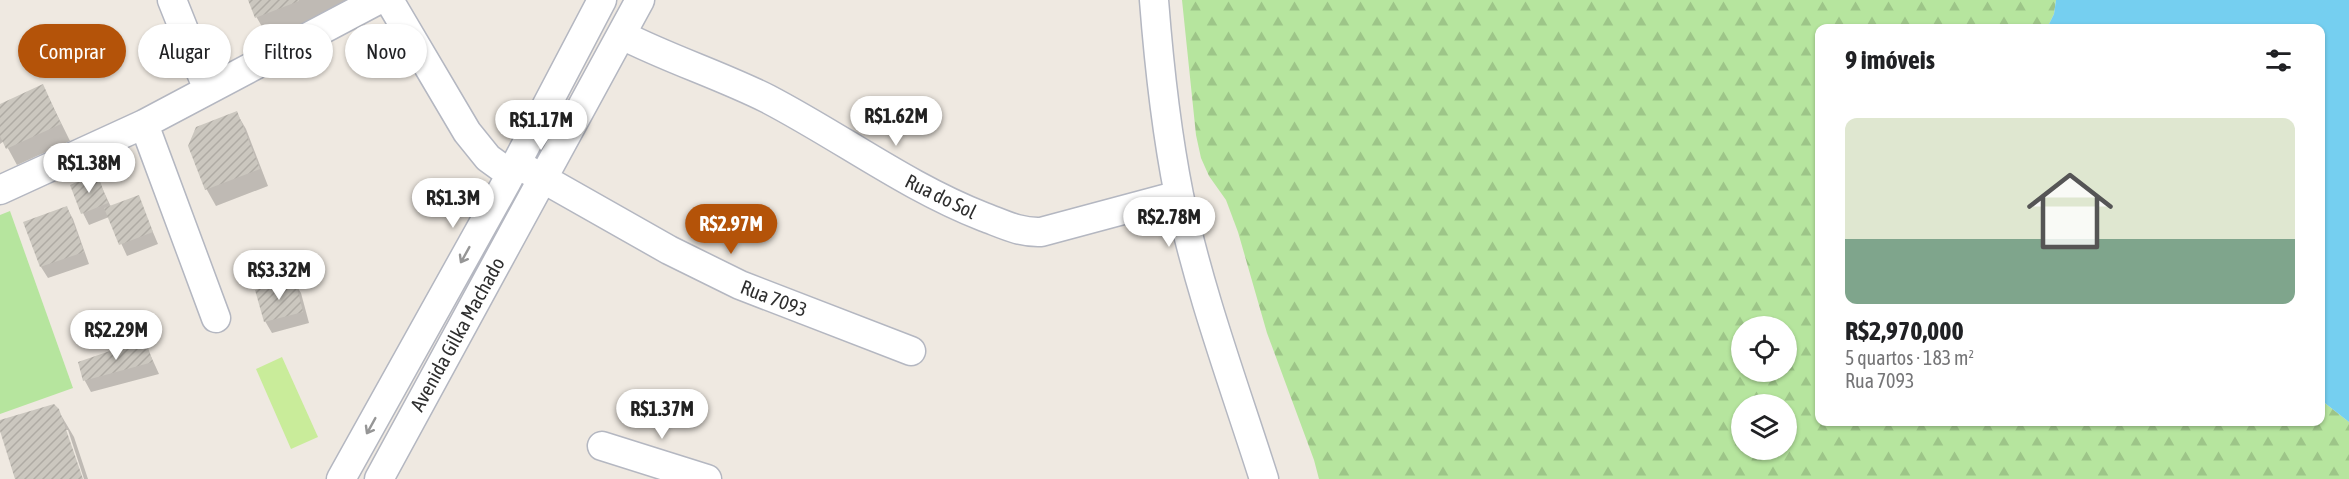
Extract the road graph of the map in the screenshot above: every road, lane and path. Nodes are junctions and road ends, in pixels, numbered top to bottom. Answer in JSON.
{"nodes":[{"id":1,"x":172,"y":0,"type":"edge"},
{"id":2,"x":378,"y":0,"type":"edge"},
{"id":3,"x":389,"y":0,"type":"edge"},
{"id":4,"x":602,"y":0,"type":"edge"},
{"id":5,"x":640,"y":0,"type":"edge"},
{"id":6,"x":1154,"y":0,"type":"edge"},
{"id":7,"x":622,"y":35,"type":"junction"},
{"id":8,"x":208,"y":90,"type":"junction"},
{"id":9,"x":144,"y":124,"type":"junction"},
{"id":10,"x":513,"y":168,"type":"junction"},
{"id":11,"x":543,"y":178,"type":"junction"},
{"id":12,"x":0,"y":190,"type":"edge"},
{"id":13,"x":1179,"y":195,"type":"junction"},
{"id":14,"x":216,"y":318,"type":"dead end"},
{"id":15,"x":911,"y":351,"type":"dead end"},
{"id":16,"x":602,"y":446,"type":"dead end"},
{"id":17,"x":341,"y":479,"type":"edge"},
{"id":18,"x":379,"y":479,"type":"edge"},
{"id":19,"x":707,"y":479,"type":"edge"},
{"id":20,"x":1264,"y":479,"type":"edge"}],
"edges":[{"from":1,"to":8,"type":"street"},
{"from":2,"to":8,"type":"street"},
{"from":3,"to":10,"type":"street","name":"Rua 7093"},
{"from":4,"to":10,"type":"street","name":"Avenida Gilka Machado"},
{"from":5,"to":7,"type":"street","name":"Avenida Gilka Machado"},
{"from":6,"to":13,"type":"street"},
{"from":7,"to":11,"type":"street","name":"Avenida Gilka Machado"},
{"from":7,"to":13,"type":"street","name":"Rua do Sol"},
{"from":8,"to":9,"type":"street"},
{"from":9,"to":12,"type":"street"},
{"from":9,"to":14,"type":"street"},
{"from":10,"to":11,"type":"street","name":"Rua 7093"},
{"from":10,"to":17,"type":"street","name":"Avenida Gilka Machado","one_way":true},
{"from":11,"to":15,"type":"street","name":"Rua 7093"},
{"from":11,"to":18,"type":"street","name":"Avenida Gilka Machado"},
{"from":13,"to":20,"type":"street"},
{"from":16,"to":19,"type":"street"}]}
